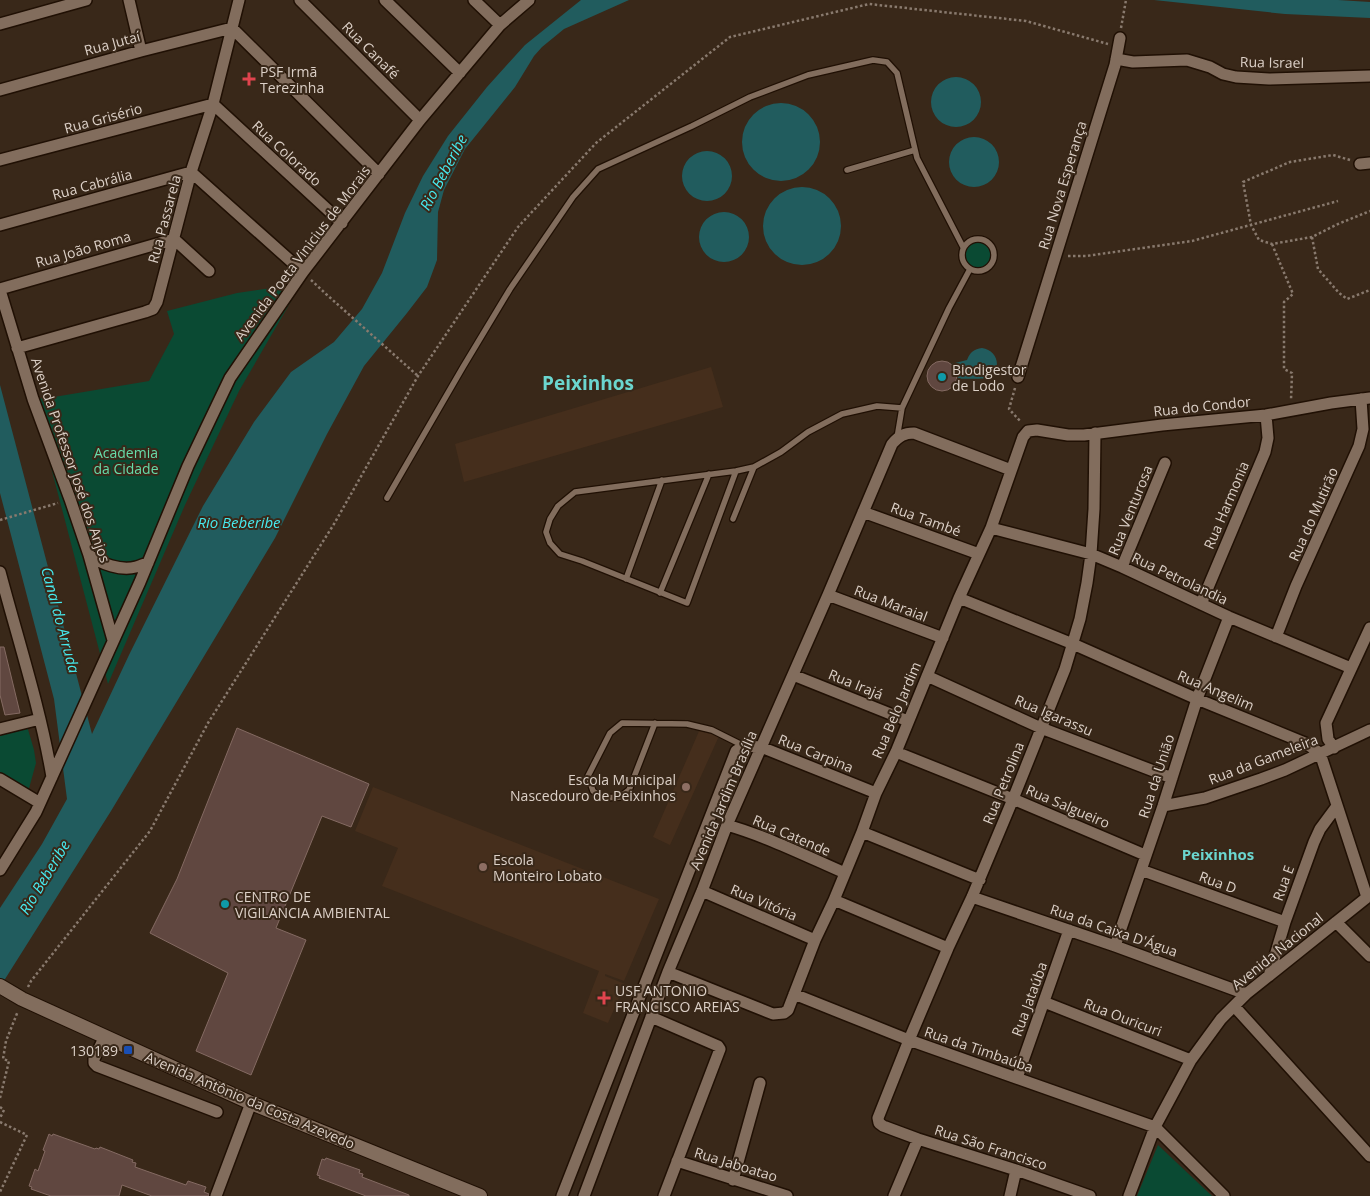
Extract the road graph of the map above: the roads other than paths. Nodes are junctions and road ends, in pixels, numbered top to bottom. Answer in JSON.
{"nodes":[{"id":1,"x":86,"y":0,"type":"edge"},
{"id":2,"x":129,"y":0,"type":"edge"},
{"id":3,"x":239,"y":0,"type":"edge"},
{"id":4,"x":300,"y":0,"type":"edge"},
{"id":5,"x":385,"y":0,"type":"edge"},
{"id":6,"x":474,"y":0,"type":"edge"},
{"id":7,"x":529,"y":0,"type":"edge"},
{"id":8,"x":0,"y":24,"type":"edge"},
{"id":9,"x":500,"y":25,"type":"junction"},
{"id":10,"x":232,"y":28,"type":"junction"},
{"id":11,"x":1119,"y":42,"type":"road end"},
{"id":12,"x":141,"y":51,"type":"junction"},
{"id":13,"x":1116,"y":59,"type":"junction"},
{"id":14,"x":460,"y":73,"type":"junction"},
{"id":15,"x":1370,"y":76,"type":"edge"},
{"id":16,"x":0,"y":90,"type":"edge"},
{"id":17,"x":213,"y":104,"type":"junction"},
{"id":18,"x":420,"y":120,"type":"junction"},
{"id":19,"x":915,"y":150,"type":"junction"},
{"id":20,"x":0,"y":160,"type":"edge"},
{"id":21,"x":847,"y":170,"type":"dead end"},
{"id":22,"x":191,"y":172,"type":"junction"},
{"id":23,"x":379,"y":174,"type":"junction"},
{"id":24,"x":342,"y":223,"type":"junction"},
{"id":25,"x":0,"y":225,"type":"edge"},
{"id":26,"x":174,"y":238,"type":"junction"},
{"id":27,"x":964,"y":247,"type":"junction"},
{"id":28,"x":970,"y":269,"type":"junction"},
{"id":29,"x":210,"y":271,"type":"dead end"},
{"id":30,"x":303,"y":272,"type":"junction"},
{"id":31,"x":0,"y":289,"type":"edge"},
{"id":32,"x":17,"y":348,"type":"junction"},
{"id":33,"x":1018,"y":377,"type":"road end"},
{"id":34,"x":1365,"y":399,"type":"edge"},
{"id":35,"x":902,"y":408,"type":"junction"},
{"id":36,"x":1266,"y":415,"type":"junction"},
{"id":37,"x":1032,"y":431,"type":"joint"},
{"id":38,"x":1095,"y":433,"type":"junction"},
{"id":39,"x":897,"y":438,"type":"junction"},
{"id":40,"x":1165,"y":464,"type":"dead end"},
{"id":41,"x":754,"y":467,"type":"junction"},
{"id":42,"x":1010,"y":470,"type":"junction"},
{"id":43,"x":736,"y":471,"type":"junction"},
{"id":44,"x":709,"y":474,"type":"junction"},
{"id":45,"x":662,"y":480,"type":"junction"},
{"id":46,"x":387,"y":498,"type":"dead end"},
{"id":47,"x":863,"y":512,"type":"junction"},
{"id":48,"x":733,"y":519,"type":"dead end"},
{"id":49,"x":991,"y":528,"type":"junction"},
{"id":50,"x":980,"y":554,"type":"junction"},
{"id":51,"x":1091,"y":554,"type":"junction"},
{"id":52,"x":88,"y":555,"type":"junction"},
{"id":53,"x":148,"y":563,"type":"junction"},
{"id":54,"x":1122,"y":567,"type":"junction"},
{"id":55,"x":0,"y":572,"type":"edge"},
{"id":56,"x":626,"y":579,"type":"junction"},
{"id":57,"x":3,"y":592,"type":"edge"},
{"id":58,"x":660,"y":593,"type":"junction"},
{"id":59,"x":828,"y":595,"type":"junction"},
{"id":60,"x":958,"y":598,"type":"junction"},
{"id":61,"x":1201,"y":604,"type":"junction"},
{"id":62,"x":1229,"y":618,"type":"junction"},
{"id":63,"x":1370,"y":628,"type":"edge"},
{"id":64,"x":943,"y":638,"type":"junction"},
{"id":65,"x":1276,"y":638,"type":"junction"},
{"id":66,"x":1073,"y":644,"type":"junction"},
{"id":67,"x":111,"y":646,"type":"junction"},
{"id":68,"x":1351,"y":668,"type":"junction"},
{"id":69,"x":793,"y":675,"type":"junction"},
{"id":70,"x":927,"y":676,"type":"junction"},
{"id":71,"x":1197,"y":699,"type":"junction"},
{"id":72,"x":40,"y":719,"type":"junction"},
{"id":73,"x":908,"y":721,"type":"junction"},
{"id":74,"x":655,"y":723,"type":"junction"},
{"id":75,"x":1041,"y":728,"type":"junction"},
{"id":76,"x":0,"y":729,"type":"edge"},
{"id":77,"x":1370,"y":730,"type":"edge"},
{"id":78,"x":744,"y":746,"type":"junction"},
{"id":79,"x":761,"y":747,"type":"junction"},
{"id":80,"x":1334,"y":748,"type":"junction"},
{"id":81,"x":896,"y":752,"type":"junction"},
{"id":82,"x":1320,"y":754,"type":"junction"},
{"id":83,"x":52,"y":777,"type":"junction"},
{"id":84,"x":1172,"y":778,"type":"junction"},
{"id":85,"x":0,"y":779,"type":"edge"},
{"id":86,"x":876,"y":793,"type":"junction"},
{"id":87,"x":1014,"y":800,"type":"junction"},
{"id":88,"x":40,"y":803,"type":"junction"},
{"id":89,"x":1163,"y":806,"type":"junction"},
{"id":90,"x":1337,"y":806,"type":"junction"},
{"id":91,"x":727,"y":826,"type":"junction"},
{"id":92,"x":862,"y":832,"type":"junction"},
{"id":93,"x":1145,"y":856,"type":"junction"},
{"id":94,"x":0,"y":870,"type":"edge"},
{"id":95,"x":1141,"y":870,"type":"junction"},
{"id":96,"x":844,"y":873,"type":"junction"},
{"id":97,"x":980,"y":880,"type":"junction"},
{"id":98,"x":702,"y":891,"type":"junction"},
{"id":99,"x":1368,"y":896,"type":"edge"},
{"id":100,"x":972,"y":897,"type":"junction"},
{"id":101,"x":834,"y":900,"type":"junction"},
{"id":102,"x":1285,"y":922,"type":"junction"},
{"id":103,"x":1336,"y":922,"type":"junction"},
{"id":104,"x":1069,"y":930,"type":"junction"},
{"id":105,"x":815,"y":940,"type":"junction"},
{"id":106,"x":1115,"y":946,"type":"junction"},
{"id":107,"x":948,"y":948,"type":"junction"},
{"id":108,"x":1370,"y":956,"type":"edge"},
{"id":109,"x":668,"y":972,"type":"junction"},
{"id":110,"x":1269,"y":976,"type":"junction"},
{"id":111,"x":0,"y":986,"type":"edge"},
{"id":112,"x":794,"y":994,"type":"junction"},
{"id":113,"x":1246,"y":994,"type":"junction"},
{"id":114,"x":1044,"y":1002,"type":"junction"},
{"id":115,"x":1234,"y":1006,"type":"junction"},
{"id":116,"x":651,"y":1017,"type":"junction"},
{"id":117,"x":105,"y":1036,"type":"junction"},
{"id":118,"x":909,"y":1040,"type":"junction"},
{"id":119,"x":1192,"y":1060,"type":"junction"},
{"id":120,"x":1017,"y":1078,"type":"junction"},
{"id":121,"x":760,"y":1083,"type":"dead end"},
{"id":122,"x":251,"y":1103,"type":"junction"},
{"id":123,"x":217,"y":1112,"type":"dead end"},
{"id":124,"x":883,"y":1126,"type":"joint"},
{"id":125,"x":1155,"y":1127,"type":"junction"},
{"id":126,"x":918,"y":1139,"type":"junction"},
{"id":127,"x":1370,"y":1156,"type":"edge"},
{"id":128,"x":677,"y":1161,"type":"junction"},
{"id":129,"x":1016,"y":1170,"type":"junction"},
{"id":130,"x":733,"y":1180,"type":"junction"},
{"id":131,"x":216,"y":1196,"type":"edge"},
{"id":132,"x":480,"y":1196,"type":"edge"},
{"id":133,"x":562,"y":1196,"type":"edge"},
{"id":134,"x":584,"y":1196,"type":"edge"},
{"id":135,"x":664,"y":1196,"type":"edge"},
{"id":136,"x":787,"y":1196,"type":"edge"},
{"id":137,"x":894,"y":1196,"type":"edge"},
{"id":138,"x":1010,"y":1196,"type":"edge"},
{"id":139,"x":1090,"y":1196,"type":"edge"},
{"id":140,"x":1129,"y":1196,"type":"edge"},
{"id":141,"x":1224,"y":1196,"type":"edge"}],
"edges":[{"from":1,"to":8,"type":"street"},
{"from":2,"to":12,"type":"street"},
{"from":3,"to":10,"type":"street","name":"Rua Passarela"},
{"from":4,"to":18,"type":"street","name":"Rua Canafé"},
{"from":5,"to":14,"type":"street"},
{"from":6,"to":9,"type":"street"},
{"from":7,"to":9,"type":"street","name":"Avenida Poeta Vinicius de Morais"},
{"from":9,"to":14,"type":"street","name":"Avenida Poeta Vinicius de Morais"},
{"from":10,"to":12,"type":"street","name":"Rua Jutaí"},
{"from":10,"to":17,"type":"street","name":"Rua Passarela"},
{"from":10,"to":23,"type":"street"},
{"from":11,"to":13,"type":"street","name":"Rua Nova Esperança"},
{"from":12,"to":16,"type":"street","name":"Rua Jutaí"},
{"from":13,"to":15,"type":"street","name":"Rua Israel"},
{"from":13,"to":33,"type":"street","name":"Rua Nova Esperança"},
{"from":14,"to":18,"type":"street","name":"Avenida Poeta Vinicius de Morais"},
{"from":17,"to":20,"type":"street","name":"Rua Grisério"},
{"from":17,"to":22,"type":"street","name":"Rua Passarela"},
{"from":17,"to":24,"type":"street","name":"Rua Colorado"},
{"from":18,"to":23,"type":"street","name":"Avenida Poeta Vinicius de Morais"},
{"from":19,"to":21,"type":"lane"},
{"from":19,"to":27,"type":"lane"},
{"from":19,"to":46,"type":"lane"},
{"from":22,"to":25,"type":"street","name":"Rua Cabrália"},
{"from":22,"to":26,"type":"street","name":"Rua Passarela"},
{"from":22,"to":30,"type":"street"},
{"from":23,"to":24,"type":"street","name":"Avenida Poeta Vinicius de Morais"},
{"from":24,"to":30,"type":"street","name":"Avenida Poeta Vinicius de Morais"},
{"from":26,"to":29,"type":"street"},
{"from":26,"to":31,"type":"street","name":"Rua João Roma"},
{"from":26,"to":32,"type":"street","name":"Rua Passarela"},
{"from":27,"to":28,"type":"lane"},
{"from":27,"to":28,"type":"lane"},
{"from":28,"to":35,"type":"lane"},
{"from":30,"to":53,"type":"street","name":"Avenida Poeta Vinicius de Morais"},
{"from":31,"to":32,"type":"street","name":"Avenida Professor José dos Anjos"},
{"from":32,"to":52,"type":"street","name":"Avenida Professor José dos Anjos"},
{"from":34,"to":36,"type":"street","name":"Rua do Condor"},
{"from":34,"to":65,"type":"street","name":"Rua do Mutirão"},
{"from":35,"to":39,"type":"lane"},
{"from":35,"to":41,"type":"lane"},
{"from":36,"to":38,"type":"street","name":"Rua do Condor"},
{"from":36,"to":61,"type":"street","name":"Rua Harmonia"},
{"from":37,"to":38,"type":"street","name":"Rua do Condor"},
{"from":37,"to":42,"type":"street","name":"Rua Belo Jardim"},
{"from":38,"to":51,"type":"street","name":"Rua Petrolina"},
{"from":39,"to":42,"type":"street"},
{"from":39,"to":47,"type":"street","name":"Avenida Jardim Brasília"},
{"from":40,"to":54,"type":"street","name":"Rua Venturosa"},
{"from":41,"to":43,"type":"lane"},
{"from":41,"to":48,"type":"lane"},
{"from":42,"to":49,"type":"street","name":"Rua Belo Jardim"},
{"from":43,"to":44,"type":"lane"},
{"from":43,"to":58,"type":"lane"},
{"from":44,"to":45,"type":"lane"},
{"from":44,"to":58,"type":"lane"},
{"from":45,"to":56,"type":"lane"},
{"from":45,"to":56,"type":"lane"},
{"from":47,"to":50,"type":"street","name":"Rua També"},
{"from":47,"to":59,"type":"street","name":"Avenida Jardim Brasília"},
{"from":49,"to":50,"type":"street","name":"Rua Belo Jardim"},
{"from":49,"to":51,"type":"street","name":"Rua Petrolandia"},
{"from":50,"to":60,"type":"street","name":"Rua Belo Jardim"},
{"from":51,"to":54,"type":"street","name":"Rua Petrolandia"},
{"from":51,"to":66,"type":"street","name":"Rua Petrolina"},
{"from":52,"to":53,"type":"street"},
{"from":52,"to":67,"type":"street","name":"Avenida Professor José dos Anjos"},
{"from":53,"to":67,"type":"street","name":"Avenida Poeta Vinicius de Morais"},
{"from":54,"to":61,"type":"street","name":"Rua Petrolandia"},
{"from":55,"to":57,"type":"street"},
{"from":56,"to":58,"type":"lane"},
{"from":57,"to":72,"type":"street"},
{"from":59,"to":64,"type":"street","name":"Rua Maraial"},
{"from":59,"to":69,"type":"street","name":"Avenida Jardim Brasília"},
{"from":60,"to":64,"type":"street","name":"Rua Belo Jardim"},
{"from":60,"to":66,"type":"street","name":"Rua Angelim"},
{"from":61,"to":62,"type":"street","name":"Rua Petrolandia"},
{"from":62,"to":65,"type":"street","name":"Rua Petrolandia"},
{"from":62,"to":71,"type":"street","name":"Rua da União"},
{"from":63,"to":68,"type":"street"},
{"from":64,"to":70,"type":"street","name":"Rua Belo Jardim"},
{"from":65,"to":68,"type":"street","name":"Rua Petrolandia"},
{"from":66,"to":71,"type":"street","name":"Rua Angelim"},
{"from":66,"to":75,"type":"street","name":"Rua Petrolina"},
{"from":67,"to":83,"type":"street","name":"Avenida Poeta Vinicius de Morais"},
{"from":68,"to":80,"type":"street"},
{"from":69,"to":73,"type":"street","name":"Rua Irajá"},
{"from":69,"to":79,"type":"street","name":"Avenida Jardim Brasília"},
{"from":70,"to":73,"type":"street","name":"Rua Belo Jardim"},
{"from":70,"to":75,"type":"street","name":"Rua Igarassu"},
{"from":71,"to":82,"type":"street","name":"Rua Angelim"},
{"from":71,"to":84,"type":"street","name":"Rua da União"},
{"from":72,"to":76,"type":"street"},
{"from":72,"to":83,"type":"street"},
{"from":73,"to":81,"type":"street","name":"Rua Belo Jardim"},
{"from":74,"to":74,"type":"lane"},
{"from":74,"to":78,"type":"lane"},
{"from":75,"to":84,"type":"street","name":"Rua Igarassu"},
{"from":75,"to":87,"type":"street","name":"Rua Petrolina"},
{"from":77,"to":80,"type":"street","name":"Rua da Gameleira"},
{"from":78,"to":79,"type":"street","name":"Rua Carpina"},
{"from":78,"to":133,"type":"street","name":"Avenida Jardim Brasília"},
{"from":79,"to":86,"type":"street","name":"Rua Carpina"},
{"from":79,"to":91,"type":"street","name":"Avenida Jardim Brasília"},
{"from":80,"to":82,"type":"street","name":"Rua da Gameleira"},
{"from":81,"to":86,"type":"street","name":"Rua Belo Jardim"},
{"from":81,"to":87,"type":"street","name":"Rua Salgueiro"},
{"from":82,"to":89,"type":"street","name":"Rua da Gameleira"},
{"from":82,"to":90,"type":"street"},
{"from":83,"to":88,"type":"street"},
{"from":84,"to":89,"type":"street","name":"Rua da União"},
{"from":85,"to":88,"type":"street"},
{"from":86,"to":92,"type":"street","name":"Rua Belo Jardim"},
{"from":87,"to":93,"type":"street","name":"Rua Salgueiro"},
{"from":87,"to":97,"type":"street","name":"Rua Petrolina"},
{"from":88,"to":94,"type":"street"},
{"from":89,"to":93,"type":"street","name":"Rua da União"},
{"from":90,"to":99,"type":"street"},
{"from":90,"to":102,"type":"street","name":"Rua E"},
{"from":91,"to":96,"type":"street","name":"Rua Catende"},
{"from":91,"to":98,"type":"street","name":"Avenida Jardim Brasília"},
{"from":92,"to":96,"type":"street","name":"Rua Belo Jardim"},
{"from":92,"to":97,"type":"street"},
{"from":93,"to":95,"type":"street","name":"Rua da União"},
{"from":95,"to":102,"type":"street","name":"Rua D"},
{"from":95,"to":106,"type":"street","name":"Rua da União"},
{"from":96,"to":101,"type":"street","name":"Rua Belo Jardim"},
{"from":97,"to":100,"type":"street","name":"Rua Petrolina"},
{"from":98,"to":105,"type":"street","name":"Rua Vitória"},
{"from":98,"to":109,"type":"street","name":"Avenida Jardim Brasília"},
{"from":99,"to":103,"type":"street","name":"Avenida Nacional"},
{"from":100,"to":104,"type":"street","name":"Rua da Caixa D'Água"},
{"from":100,"to":107,"type":"street","name":"Rua Petrolina"},
{"from":101,"to":105,"type":"street","name":"Rua Belo Jardim"},
{"from":101,"to":107,"type":"street"},
{"from":102,"to":110,"type":"street","name":"Rua E"},
{"from":103,"to":108,"type":"street"},
{"from":103,"to":110,"type":"street","name":"Avenida Nacional"},
{"from":104,"to":106,"type":"street","name":"Rua da Caixa D'Água"},
{"from":104,"to":114,"type":"street","name":"Rua Jataúba"},
{"from":105,"to":112,"type":"street","name":"Rua Belo Jardim"},
{"from":106,"to":113,"type":"street","name":"Rua da Caixa D'Água"},
{"from":107,"to":118,"type":"street","name":"Rua Petrolina"},
{"from":109,"to":112,"type":"street","name":"Rua Belo Jardim"},
{"from":109,"to":116,"type":"street","name":"Avenida Jardim Brasília"},
{"from":110,"to":113,"type":"street","name":"Avenida Nacional"},
{"from":111,"to":117,"type":"main road","name":"Avenida Antônio da Costa Azevedo"},
{"from":112,"to":118,"type":"street","name":"Rua da Timbaúba"},
{"from":113,"to":115,"type":"street","name":"Avenida Nacional"},
{"from":114,"to":119,"type":"street","name":"Rua Ouricuri"},
{"from":114,"to":120,"type":"street","name":"Rua Jataúba"},
{"from":115,"to":119,"type":"street","name":"Avenida Nacional"},
{"from":115,"to":127,"type":"street"},
{"from":116,"to":128,"type":"street"},
{"from":116,"to":134,"type":"street","name":"Avenida Jardim Brasília"},
{"from":117,"to":122,"type":"main road","name":"Avenida Antônio da Costa Azevedo"},
{"from":117,"to":123,"type":"street"},
{"from":118,"to":120,"type":"street","name":"Rua da Timbaúba"},
{"from":118,"to":124,"type":"street","name":"Rua Petrolina"},
{"from":119,"to":125,"type":"street","name":"Avenida Nacional"},
{"from":120,"to":125,"type":"street","name":"Rua da Timbaúba"},
{"from":121,"to":130,"type":"street"},
{"from":122,"to":131,"type":"street"},
{"from":122,"to":132,"type":"main road","name":"Avenida Antônio da Costa Azevedo"},
{"from":124,"to":126,"type":"street","name":"Rua São Francisco"},
{"from":125,"to":140,"type":"street","name":"Avenida Nacional"},
{"from":125,"to":141,"type":"street"},
{"from":126,"to":129,"type":"street","name":"Rua São Francisco"},
{"from":126,"to":137,"type":"street"},
{"from":128,"to":130,"type":"street","name":"Rua Jaboatao"},
{"from":128,"to":135,"type":"street"},
{"from":129,"to":138,"type":"street"},
{"from":129,"to":139,"type":"street","name":"Rua São Francisco"},
{"from":130,"to":136,"type":"street","name":"Rua Jaboatao"}]}
